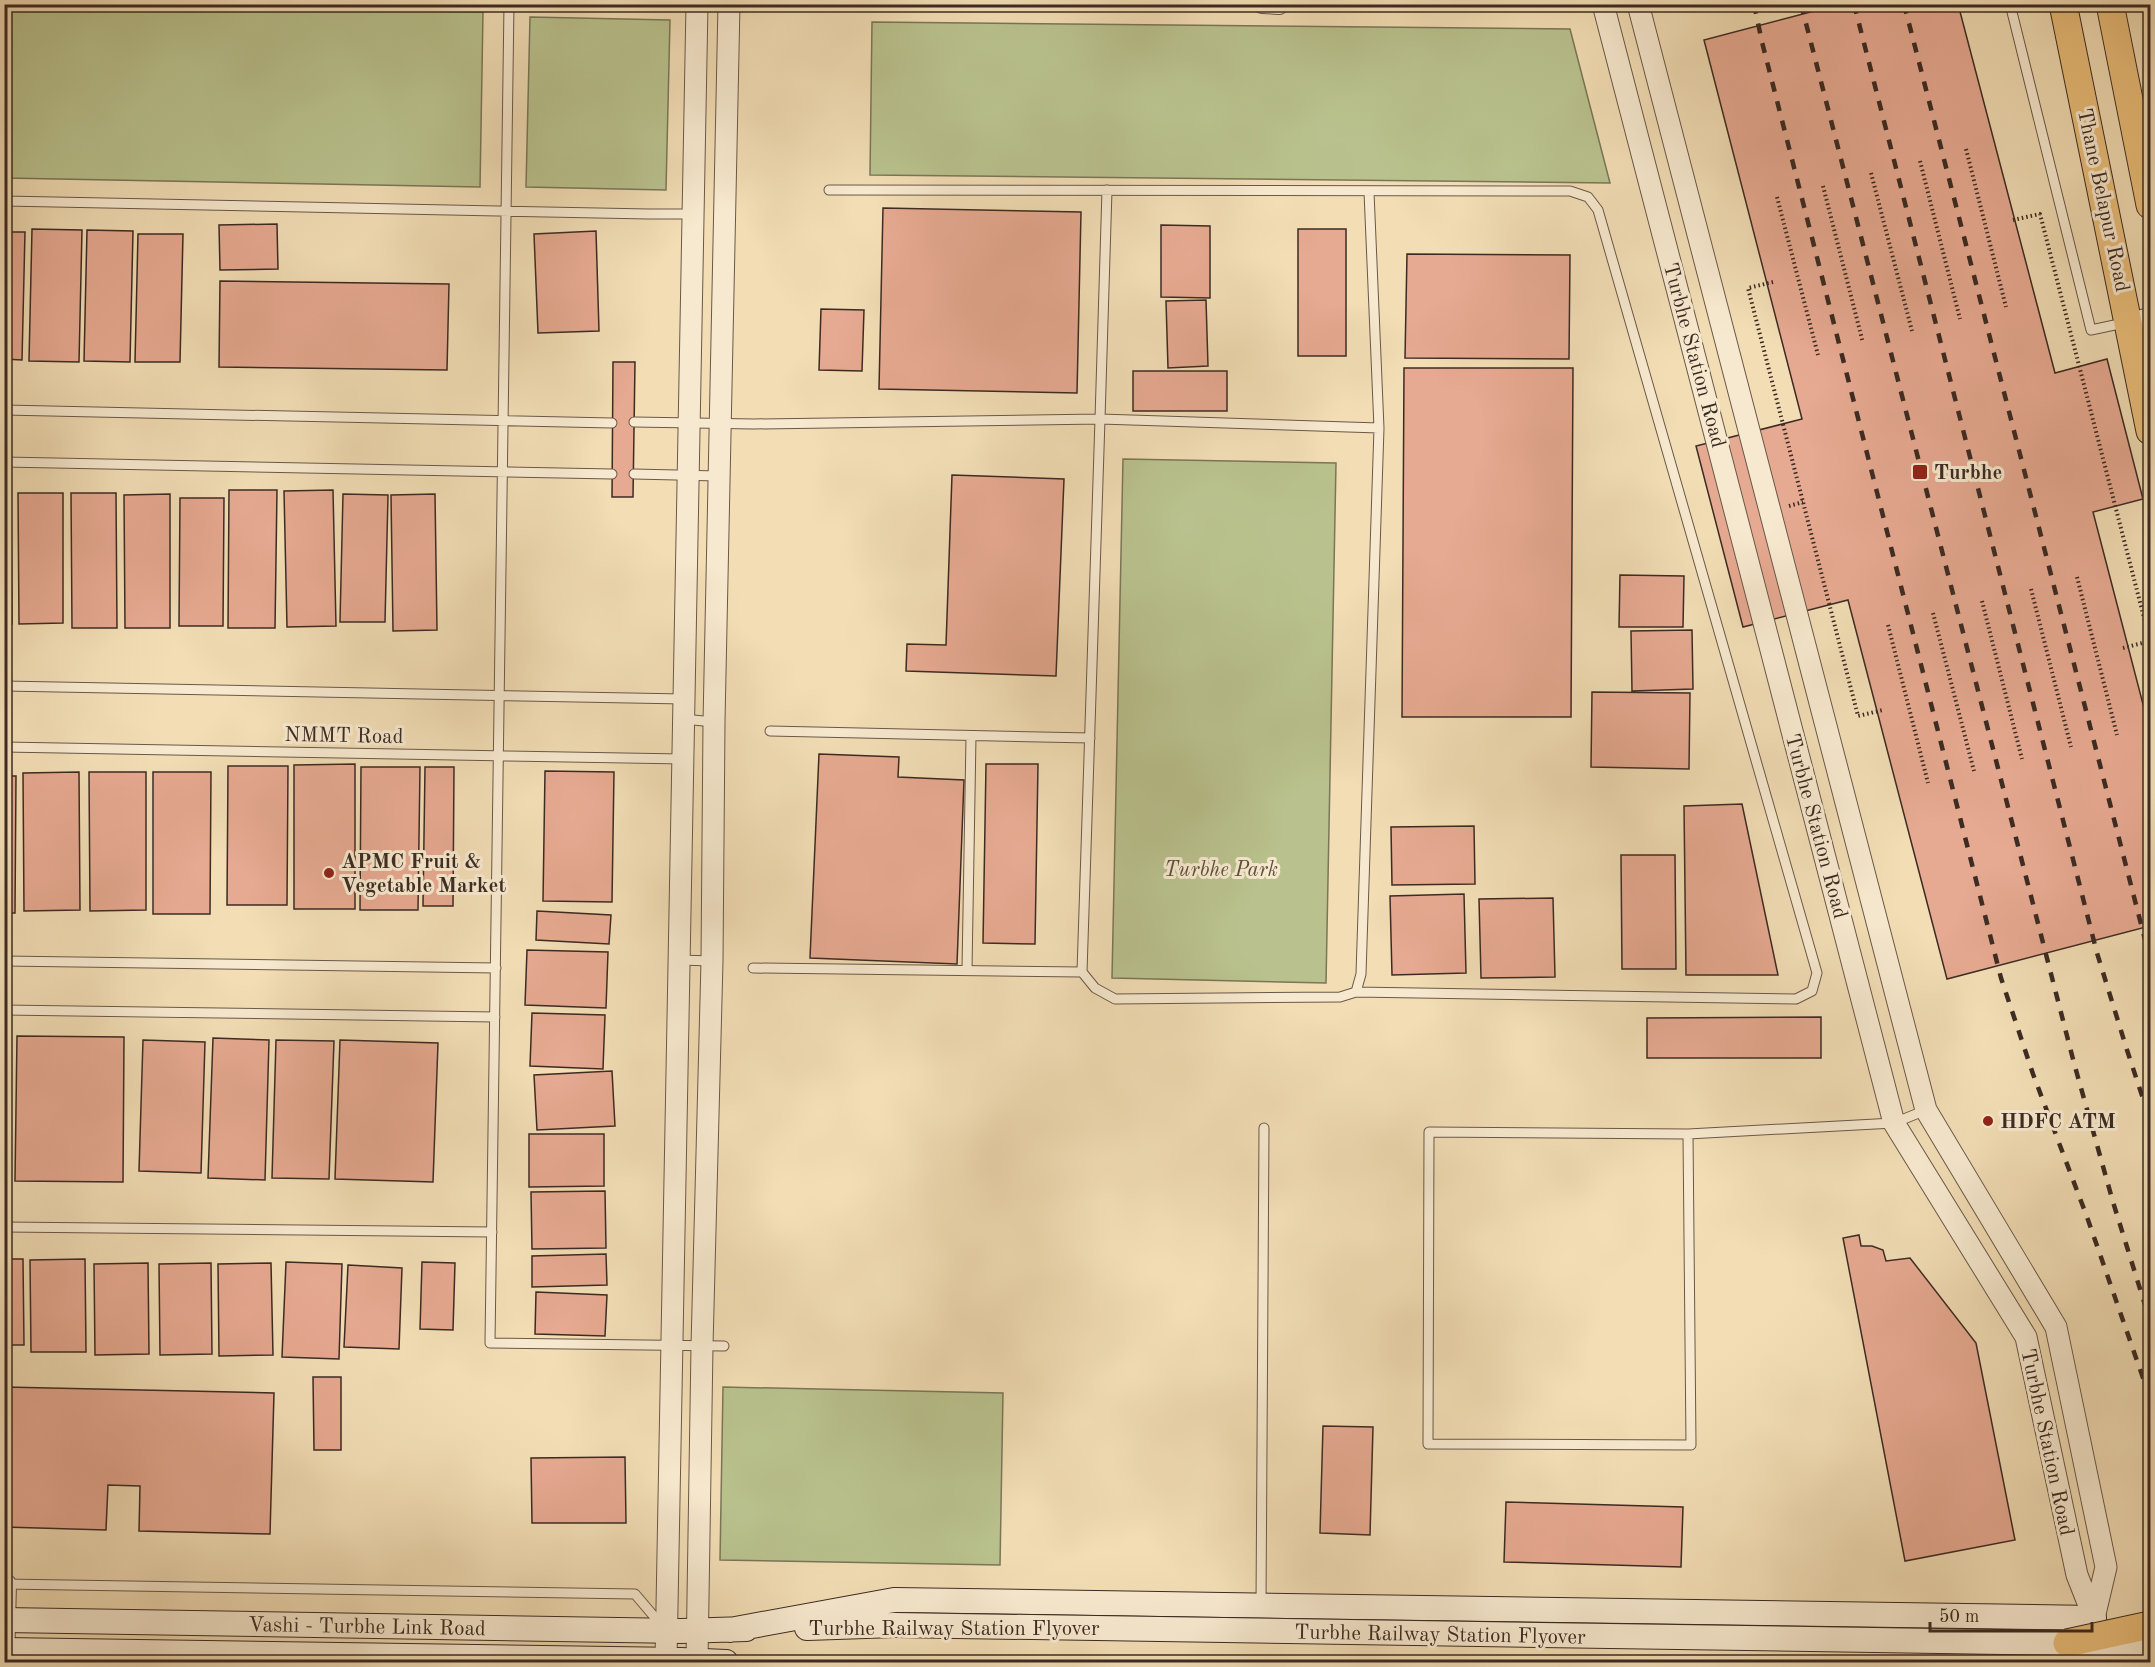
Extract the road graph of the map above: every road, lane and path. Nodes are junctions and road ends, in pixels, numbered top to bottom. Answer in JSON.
{"nodes":[{"id":1,"x":509,"y":4,"type":"edge"},
{"id":2,"x":697,"y":4,"type":"edge"},
{"id":3,"x":729,"y":4,"type":"edge"},
{"id":4,"x":1262,"y":4,"type":"edge"},
{"id":5,"x":1603,"y":4,"type":"edge"},
{"id":6,"x":1638,"y":4,"type":"edge"},
{"id":7,"x":2010,"y":4,"type":"edge"},
{"id":8,"x":2063,"y":4,"type":"edge"},
{"id":9,"x":2110,"y":4,"type":"edge"},
{"id":10,"x":1280,"y":5,"type":"edge"},
{"id":11,"x":1966,"y":149,"type":"dead end"},
{"id":12,"x":1679,"y":160,"type":"junction"},
{"id":13,"x":1920,"y":161,"type":"dead end"},
{"id":14,"x":1646,"y":170,"type":"junction"},
{"id":15,"x":1871,"y":173,"type":"dead end"},
{"id":16,"x":1823,"y":186,"type":"dead end"},
{"id":17,"x":829,"y":190,"type":"dead end"},
{"id":18,"x":1107,"y":190,"type":"junction"},
{"id":19,"x":1369,"y":192,"type":"junction"},
{"id":20,"x":1777,"y":197,"type":"dead end"},
{"id":21,"x":4,"y":201,"type":"edge"},
{"id":22,"x":2151,"y":205,"type":"edge"},
{"id":23,"x":506,"y":211,"type":"junction"},
{"id":24,"x":693,"y":213,"type":"junction"},
{"id":25,"x":2013,"y":220,"type":"dead end"},
{"id":26,"x":1773,"y":282,"type":"dead end"},
{"id":27,"x":2006,"y":307,"type":"dead end"},
{"id":28,"x":1960,"y":319,"type":"dead end"},
{"id":29,"x":2140,"y":320,"type":"edge"},
{"id":30,"x":1912,"y":331,"type":"dead end"},
{"id":31,"x":1863,"y":343,"type":"dead end"},
{"id":32,"x":1818,"y":355,"type":"dead end"},
{"id":33,"x":4,"y":410,"type":"edge"},
{"id":34,"x":1100,"y":419,"type":"junction"},
{"id":35,"x":503,"y":420,"type":"junction"},
{"id":36,"x":612,"y":423,"type":"dead end"},
{"id":37,"x":634,"y":423,"type":"dead end"},
{"id":38,"x":689,"y":423,"type":"junction"},
{"id":39,"x":720,"y":424,"type":"junction"},
{"id":40,"x":1379,"y":428,"type":"junction"},
{"id":41,"x":2151,"y":431,"type":"edge"},
{"id":42,"x":4,"y":462,"type":"edge"},
{"id":43,"x":502,"y":472,"type":"junction"},
{"id":44,"x":612,"y":474,"type":"dead end"},
{"id":45,"x":634,"y":474,"type":"dead end"},
{"id":46,"x":688,"y":476,"type":"junction"},
{"id":47,"x":719,"y":476,"type":"junction"},
{"id":48,"x":1770,"y":510,"type":"junction"},
{"id":49,"x":1737,"y":519,"type":"junction"},
{"id":50,"x":2077,"y":577,"type":"dead end"},
{"id":51,"x":2031,"y":589,"type":"dead end"},
{"id":52,"x":1982,"y":601,"type":"dead end"},
{"id":53,"x":1933,"y":613,"type":"dead end"},
{"id":54,"x":1888,"y":625,"type":"dead end"},
{"id":55,"x":2123,"y":648,"type":"dead end"},
{"id":56,"x":4,"y":686,"type":"edge"},
{"id":57,"x":499,"y":696,"type":"junction"},
{"id":58,"x":684,"y":709,"type":"junction"},
{"id":59,"x":1883,"y":710,"type":"dead end"},
{"id":60,"x":714,"y":722,"type":"junction"},
{"id":61,"x":770,"y":731,"type":"dead end"},
{"id":62,"x":2117,"y":735,"type":"dead end"},
{"id":63,"x":971,"y":736,"type":"junction"},
{"id":64,"x":1090,"y":738,"type":"junction"},
{"id":65,"x":4,"y":747,"type":"edge"},
{"id":66,"x":2071,"y":747,"type":"dead end"},
{"id":67,"x":498,"y":756,"type":"junction"},
{"id":68,"x":683,"y":759,"type":"junction"},
{"id":69,"x":2022,"y":759,"type":"dead end"},
{"id":70,"x":1974,"y":771,"type":"dead end"},
{"id":71,"x":1928,"y":783,"type":"dead end"},
{"id":72,"x":1857,"y":850,"type":"junction"},
{"id":73,"x":1826,"y":859,"type":"junction"},
{"id":74,"x":679,"y":960,"type":"junction"},
{"id":75,"x":4,"y":961,"type":"edge"},
{"id":76,"x":712,"y":961,"type":"junction"},
{"id":77,"x":496,"y":968,"type":"junction"},
{"id":78,"x":753,"y":968,"type":"dead end"},
{"id":79,"x":967,"y":970,"type":"junction"},
{"id":80,"x":1082,"y":972,"type":"junction"},
{"id":81,"x":1356,"y":992,"type":"junction"},
{"id":82,"x":4,"y":1010,"type":"edge"},
{"id":83,"x":495,"y":1017,"type":"junction"},
{"id":84,"x":1926,"y":1110,"type":"junction"},
{"id":85,"x":1894,"y":1122,"type":"junction"},
{"id":86,"x":1263,"y":1128,"type":"dead end"},
{"id":87,"x":1688,"y":1134,"type":"junction"},
{"id":88,"x":4,"y":1227,"type":"edge"},
{"id":89,"x":492,"y":1232,"type":"junction"},
{"id":90,"x":671,"y":1345,"type":"junction"},
{"id":91,"x":702,"y":1346,"type":"junction"},
{"id":92,"x":724,"y":1346,"type":"dead end"},
{"id":93,"x":6,"y":1584,"type":"edge"},
{"id":94,"x":1261,"y":1605,"type":"junction"},
{"id":95,"x":2094,"y":1618,"type":"junction"},
{"id":96,"x":5,"y":1620,"type":"edge"},
{"id":97,"x":2151,"y":1625,"type":"edge"},
{"id":98,"x":730,"y":1630,"type":"junction"},
{"id":99,"x":666,"y":1631,"type":"junction"},
{"id":100,"x":696,"y":1631,"type":"junction"},
{"id":101,"x":2067,"y":1643,"type":"junction"},
{"id":102,"x":2151,"y":1650,"type":"edge"},
{"id":103,"x":5,"y":1654,"type":"edge"},
{"id":104,"x":666,"y":1660,"type":"junction"},
{"id":105,"x":697,"y":1661,"type":"junction"},
{"id":106,"x":726,"y":1662,"type":"edge"},
{"id":107,"x":2095,"y":1662,"type":"edge"}],
"edges":[{"from":1,"to":23,"type":"lane"},
{"from":2,"to":24,"type":"street"},
{"from":3,"to":39,"type":"street"},
{"from":4,"to":10,"type":"street"},
{"from":5,"to":14,"type":"street","name":"Turbhe Station Road"},
{"from":6,"to":12,"type":"street","name":"Turbhe Station Road"},
{"from":7,"to":29,"type":"lane"},
{"from":8,"to":29,"type":"main road","name":"Thane Belapur Road"},
{"from":9,"to":22,"type":"main road"},
{"from":11,"to":27,"type":"path"},
{"from":12,"to":14,"type":"street"},
{"from":12,"to":48,"type":"street","name":"Turbhe Station Road"},
{"from":13,"to":28,"type":"path"},
{"from":14,"to":49,"type":"street","name":"Turbhe Station Road"},
{"from":15,"to":30,"type":"path"},
{"from":16,"to":31,"type":"path"},
{"from":17,"to":18,"type":"lane"},
{"from":18,"to":19,"type":"lane"},
{"from":18,"to":34,"type":"lane"},
{"from":19,"to":40,"type":"lane"},
{"from":19,"to":81,"type":"lane"},
{"from":20,"to":32,"type":"path"},
{"from":21,"to":23,"type":"lane"},
{"from":23,"to":24,"type":"lane"},
{"from":23,"to":35,"type":"lane"},
{"from":24,"to":38,"type":"street"},
{"from":25,"to":55,"type":"path"},
{"from":26,"to":59,"type":"path"},
{"from":29,"to":41,"type":"main road","name":"Thane Belapur Road"},
{"from":33,"to":35,"type":"lane"},
{"from":34,"to":39,"type":"lane"},
{"from":34,"to":40,"type":"lane"},
{"from":34,"to":64,"type":"lane"},
{"from":35,"to":36,"type":"lane"},
{"from":35,"to":43,"type":"lane"},
{"from":37,"to":38,"type":"lane"},
{"from":38,"to":39,"type":"lane"},
{"from":38,"to":46,"type":"street"},
{"from":39,"to":47,"type":"street"},
{"from":40,"to":81,"type":"lane"},
{"from":42,"to":43,"type":"lane"},
{"from":43,"to":44,"type":"lane"},
{"from":43,"to":57,"type":"lane"},
{"from":45,"to":46,"type":"lane"},
{"from":46,"to":47,"type":"lane"},
{"from":46,"to":58,"type":"street"},
{"from":47,"to":60,"type":"street"},
{"from":48,"to":49,"type":"street"},
{"from":48,"to":72,"type":"street","name":"Turbhe Station Road"},
{"from":49,"to":73,"type":"street","name":"Turbhe Station Road"},
{"from":50,"to":62,"type":"path"},
{"from":51,"to":66,"type":"path"},
{"from":52,"to":69,"type":"path"},
{"from":53,"to":70,"type":"path"},
{"from":54,"to":71,"type":"path"},
{"from":56,"to":57,"type":"lane"},
{"from":57,"to":58,"type":"lane"},
{"from":57,"to":67,"type":"lane"},
{"from":58,"to":60,"type":"lane"},
{"from":58,"to":68,"type":"street"},
{"from":60,"to":76,"type":"street"},
{"from":61,"to":63,"type":"lane"},
{"from":63,"to":64,"type":"lane"},
{"from":63,"to":79,"type":"lane"},
{"from":64,"to":80,"type":"lane"},
{"from":65,"to":67,"type":"lane","name":"NMMT Road"},
{"from":67,"to":68,"type":"lane","name":"NMMT Road"},
{"from":67,"to":77,"type":"lane"},
{"from":68,"to":74,"type":"street"},
{"from":72,"to":73,"type":"street"},
{"from":72,"to":84,"type":"street","name":"Turbhe Station Road"},
{"from":73,"to":85,"type":"street","name":"Turbhe Station Road"},
{"from":74,"to":76,"type":"lane"},
{"from":74,"to":90,"type":"street"},
{"from":75,"to":77,"type":"lane"},
{"from":76,"to":91,"type":"street"},
{"from":77,"to":83,"type":"lane"},
{"from":78,"to":79,"type":"lane"},
{"from":79,"to":80,"type":"lane"},
{"from":80,"to":81,"type":"lane"},
{"from":82,"to":83,"type":"lane"},
{"from":83,"to":89,"type":"lane"},
{"from":84,"to":85,"type":"lane"},
{"from":84,"to":95,"type":"street","name":"Turbhe Station Road"},
{"from":85,"to":87,"type":"lane"},
{"from":85,"to":95,"type":"street","name":"Turbhe Station Road"},
{"from":86,"to":94,"type":"lane"},
{"from":87,"to":87,"type":"lane"},
{"from":88,"to":89,"type":"lane"},
{"from":89,"to":90,"type":"lane"},
{"from":90,"to":91,"type":"lane"},
{"from":90,"to":99,"type":"street"},
{"from":91,"to":92,"type":"lane"},
{"from":91,"to":100,"type":"street"},
{"from":93,"to":96,"type":"street"},
{"from":93,"to":99,"type":"lane"},
{"from":94,"to":95,"type":"main road"},
{"from":94,"to":98,"type":"main road"},
{"from":95,"to":107,"type":"street","name":"Turbhe Station Road"},
{"from":96,"to":99,"type":"main road","name":"Vashi - Turbhe Link Road"},
{"from":96,"to":103,"type":"street"},
{"from":97,"to":101,"type":"main road","bridge":true},
{"from":98,"to":100,"type":"main road","name":"Vashi - Turbhe Link Road"},
{"from":98,"to":101,"type":"main road","name":"Turbhe Railway Station Flyover","bridge":true},
{"from":99,"to":100,"type":"main road","name":"Vashi - Turbhe Link Road"},
{"from":99,"to":104,"type":"street"},
{"from":100,"to":105,"type":"street"},
{"from":101,"to":102,"type":"main road","name":"Turbhe Railway Station Flyover","bridge":true},
{"from":103,"to":104,"type":"main road","name":"Vashi - Turbhe Link Road"},
{"from":104,"to":105,"type":"main road","name":"Vashi - Turbhe Link Road"},
{"from":105,"to":106,"type":"main road","name":"Vashi - Turbhe Link Road"}]}
